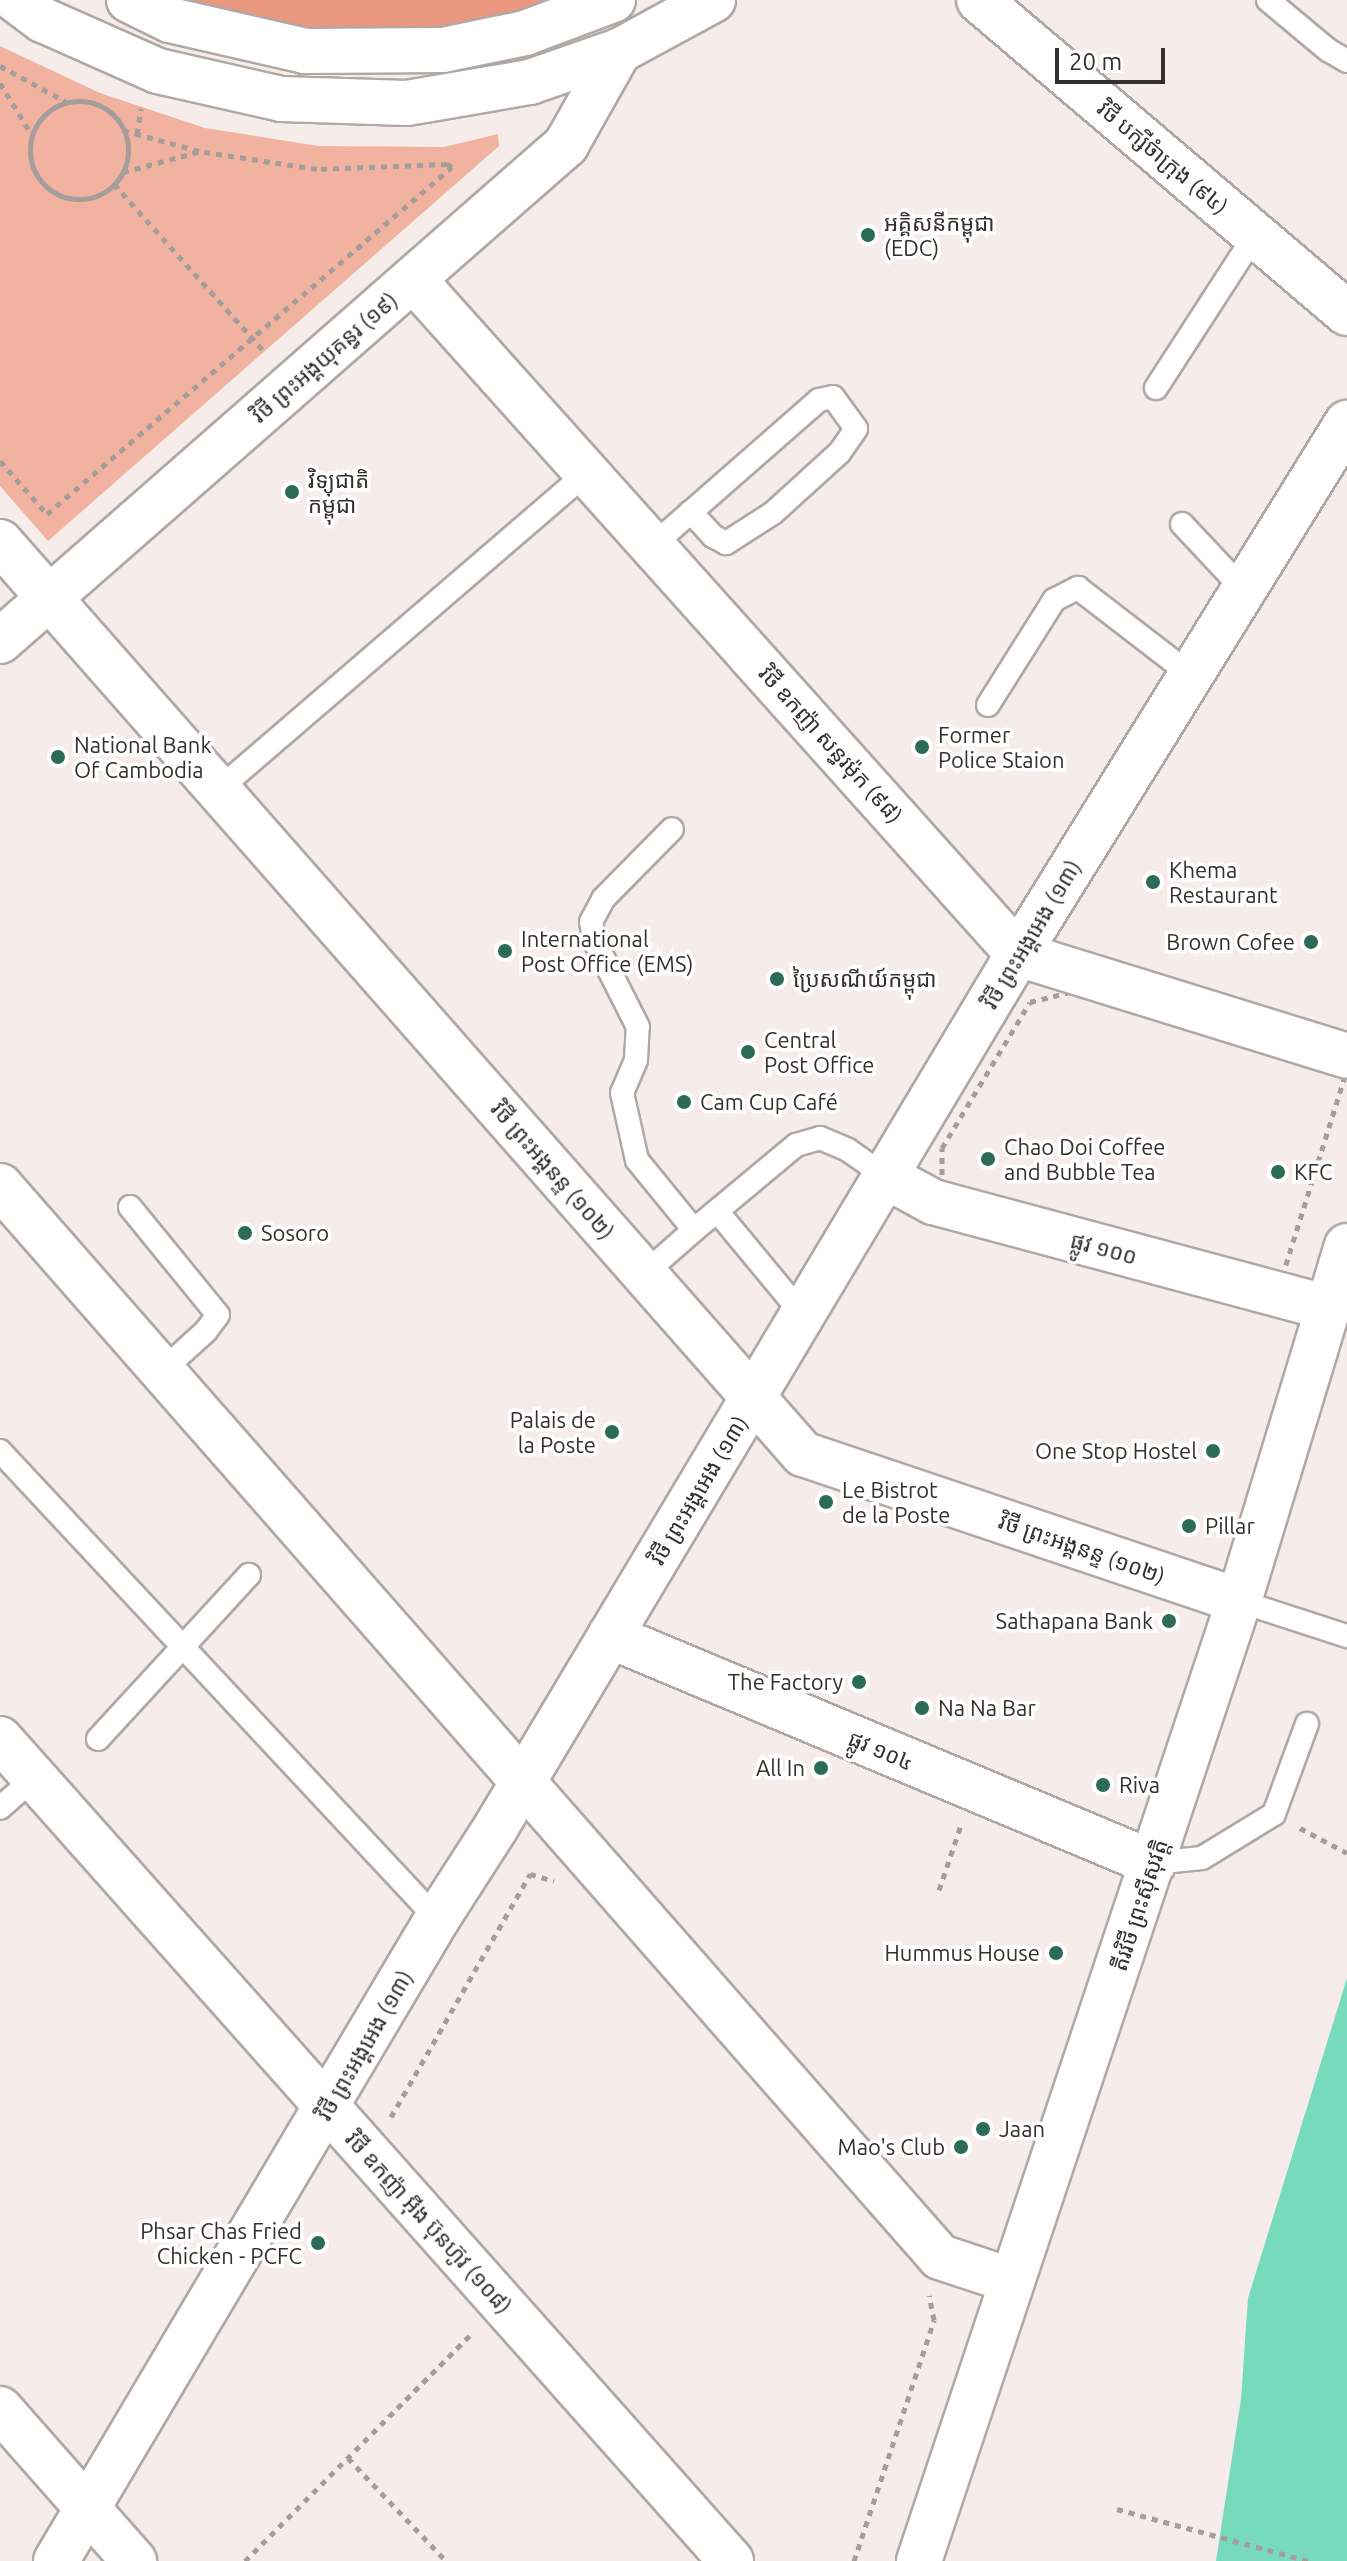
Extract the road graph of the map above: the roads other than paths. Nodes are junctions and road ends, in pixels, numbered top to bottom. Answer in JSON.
{"nodes":[{"id":1,"x":16,"y":0,"type":"edge"},
{"id":2,"x":129,"y":0,"type":"edge"},
{"id":3,"x":613,"y":0,"type":"edge"},
{"id":4,"x":713,"y":0,"type":"edge"},
{"id":5,"x":979,"y":0,"type":"edge"},
{"id":6,"x":1268,"y":0,"type":"edge"},
{"id":7,"x":619,"y":51,"type":"junction"},
{"id":8,"x":1347,"y":61,"type":"edge"},
{"id":9,"x":1255,"y":235,"type":"junction"},
{"id":10,"x":413,"y":279,"type":"junction"},
{"id":11,"x":1347,"y":313,"type":"edge"},
{"id":12,"x":1156,"y":388,"type":"dead end"},
{"id":13,"x":1347,"y":423,"type":"edge"},
{"id":14,"x":587,"y":473,"type":"junction"},
{"id":15,"x":691,"y":512,"type":"junction"},
{"id":16,"x":1182,"y":524,"type":"dead end"},
{"id":17,"x":0,"y":542,"type":"edge"},
{"id":18,"x":652,"y":546,"type":"junction"},
{"id":19,"x":1244,"y":590,"type":"junction"},
{"id":20,"x":49,"y":598,"type":"junction"},
{"id":21,"x":0,"y":641,"type":"edge"},
{"id":22,"x":1191,"y":675,"type":"junction"},
{"id":23,"x":988,"y":705,"type":"dead end"},
{"id":24,"x":218,"y":790,"type":"junction"},
{"id":25,"x":672,"y":829,"type":"dead end"},
{"id":26,"x":1018,"y":954,"type":"junction"},
{"id":27,"x":1347,"y":1056,"type":"edge"},
{"id":28,"x":885,"y":1176,"type":"junction"},
{"id":29,"x":0,"y":1186,"type":"edge"},
{"id":30,"x":130,"y":1207,"type":"dead end"},
{"id":31,"x":717,"y":1211,"type":"junction"},
{"id":32,"x":694,"y":1230,"type":"junction"},
{"id":33,"x":1347,"y":1246,"type":"edge"},
{"id":34,"x":644,"y":1274,"type":"junction"},
{"id":35,"x":1329,"y":1308,"type":"junction"},
{"id":36,"x":803,"y":1315,"type":"junction"},
{"id":37,"x":162,"y":1371,"type":"junction"},
{"id":38,"x":753,"y":1398,"type":"junction"},
{"id":39,"x":0,"y":1451,"type":"edge"},
{"id":40,"x":249,"y":1575,"type":"dead end"},
{"id":41,"x":1239,"y":1601,"type":"junction"},
{"id":42,"x":610,"y":1636,"type":"junction"},
{"id":43,"x":1347,"y":1636,"type":"edge"},
{"id":44,"x":183,"y":1647,"type":"junction"},
{"id":45,"x":1307,"y":1724,"type":"dead end"},
{"id":46,"x":0,"y":1739,"type":"edge"},
{"id":47,"x":98,"y":1739,"type":"dead end"},
{"id":48,"x":34,"y":1778,"type":"junction"},
{"id":49,"x":523,"y":1782,"type":"junction"},
{"id":50,"x":0,"y":1808,"type":"edge"},
{"id":51,"x":1153,"y":1863,"type":"junction"},
{"id":52,"x":437,"y":1919,"type":"junction"},
{"id":53,"x":328,"y":2108,"type":"junction"},
{"id":54,"x":1012,"y":2281,"type":"junction"},
{"id":55,"x":0,"y":2409,"type":"edge"},
{"id":56,"x":89,"y":2510,"type":"junction"},
{"id":57,"x":56,"y":2561,"type":"edge"},
{"id":58,"x":134,"y":2561,"type":"edge"},
{"id":59,"x":731,"y":2561,"type":"edge"},
{"id":60,"x":919,"y":2561,"type":"edge"}],
"edges":[{"from":1,"to":7,"type":"street"},
{"from":2,"to":3,"type":"street"},
{"from":4,"to":7,"type":"street"},
{"from":5,"to":9,"type":"street","name":"វិថី បក្សីចំាក្រុង (៩៤)"},
{"from":6,"to":8,"type":"lane"},
{"from":7,"to":10,"type":"street","name":"វិថី ព្រះអង្គយុគន្ធរ (១៩)"},
{"from":9,"to":11,"type":"street","name":"វិថី បក្សីចំាក្រុង (៩៤)"},
{"from":9,"to":12,"type":"lane"},
{"from":10,"to":14,"type":"street","name":"វិថី ឧកញ៉ា សន្ធរម៉ុក (៩៨)"},
{"from":10,"to":20,"type":"street","name":"វិថី ព្រះអង្គយុគន្ធរ (១៩)"},
{"from":13,"to":19,"type":"street","name":"វិថី ព្រះអង្គអេង (១៣)"},
{"from":14,"to":18,"type":"street","name":"វិថី ឧកញ៉ា សន្ធរម៉ុក (៩៨)"},
{"from":14,"to":24,"type":"lane"},
{"from":15,"to":15,"type":"lane"},
{"from":15,"to":18,"type":"lane"},
{"from":16,"to":19,"type":"lane"},
{"from":17,"to":20,"type":"street","name":"វិថី ព្រះអង្គនន្ទ (១០២)"},
{"from":18,"to":26,"type":"street","name":"វិថី ឧកញ៉ា សន្ធរម៉ុក (៩៨)"},
{"from":19,"to":22,"type":"street","name":"វិថី ព្រះអង្គអេង (១៣)"},
{"from":20,"to":21,"type":"street","name":"វិថី ព្រះអង្គយុគន្ធរ (១៩)"},
{"from":20,"to":24,"type":"street","name":"វិថី ព្រះអង្គនន្ទ (១០២)"},
{"from":22,"to":23,"type":"lane"},
{"from":22,"to":26,"type":"street","name":"វិថី ព្រះអង្គអេង (១៣)"},
{"from":24,"to":34,"type":"street","name":"វិថី ព្រះអង្គនន្ទ (១០២)"},
{"from":25,"to":32,"type":"lane"},
{"from":26,"to":27,"type":"street"},
{"from":26,"to":28,"type":"street","name":"វិថី ព្រះអង្គអេង (១៣)"},
{"from":28,"to":31,"type":"lane"},
{"from":28,"to":35,"type":"street","name":"ផ្លូវ ១០០"},
{"from":28,"to":36,"type":"street","name":"វិថី ព្រះអង្គអេង (១៣)"},
{"from":29,"to":37,"type":"street"},
{"from":30,"to":37,"type":"lane"},
{"from":31,"to":32,"type":"lane"},
{"from":31,"to":36,"type":"lane"},
{"from":32,"to":34,"type":"lane"},
{"from":33,"to":35,"type":"street","name":"តីរវិថី ព្រះស៊ីសុវត្តិ"},
{"from":34,"to":38,"type":"street","name":"វិថី ព្រះអង្គនន្ទ (១០២)"},
{"from":35,"to":41,"type":"street","name":"តីរវិថី ព្រះស៊ីសុវត្តិ"},
{"from":36,"to":38,"type":"street","name":"វិថី ព្រះអង្គអេង (១៣)"},
{"from":37,"to":49,"type":"street"},
{"from":38,"to":41,"type":"street","name":"វិថី ព្រះអង្គនន្ទ (១០២)"},
{"from":38,"to":42,"type":"street","name":"វិថី ព្រះអង្គអេង (១៣)"},
{"from":39,"to":44,"type":"lane"},
{"from":40,"to":44,"type":"lane"},
{"from":41,"to":43,"type":"lane"},
{"from":41,"to":51,"type":"street","name":"តីរវិថី ព្រះស៊ីសុវត្តិ"},
{"from":42,"to":49,"type":"street","name":"វិថី ព្រះអង្គអេង (១៣)"},
{"from":42,"to":51,"type":"street","name":"ផ្លូវ ១០៤"},
{"from":44,"to":47,"type":"lane"},
{"from":44,"to":52,"type":"lane"},
{"from":45,"to":51,"type":"lane"},
{"from":46,"to":48,"type":"street","name":"វិថី ឧកញ៉ា អ៊ីង ប៊ុនហ៊ូវ (១០៨)"},
{"from":48,"to":50,"type":"lane"},
{"from":48,"to":53,"type":"street","name":"វិថី ឧកញ៉ា អ៊ីង ប៊ុនហ៊ូវ (១០៨)"},
{"from":49,"to":52,"type":"street","name":"វិថី ព្រះអង្គអេង (១៣)"},
{"from":49,"to":54,"type":"street"},
{"from":51,"to":54,"type":"street","name":"តីរវិថី ព្រះស៊ីសុវត្តិ"},
{"from":52,"to":53,"type":"street","name":"វិថី ព្រះអង្គអេង (១៣)"},
{"from":53,"to":56,"type":"street","name":"វិថី ព្រះអង្គអេង (១៣)"},
{"from":53,"to":59,"type":"street","name":"វិថី ឧកញ៉ា អ៊ីង ប៊ុនហ៊ូវ (១០៨)"},
{"from":54,"to":60,"type":"street","name":"តីរវិថី ព្រះស៊ីសុវត្តិ"},
{"from":55,"to":56,"type":"street"},
{"from":56,"to":57,"type":"street","name":"វិថី ព្រះអង្គអេង (១៣)"},
{"from":56,"to":58,"type":"street"}]}
